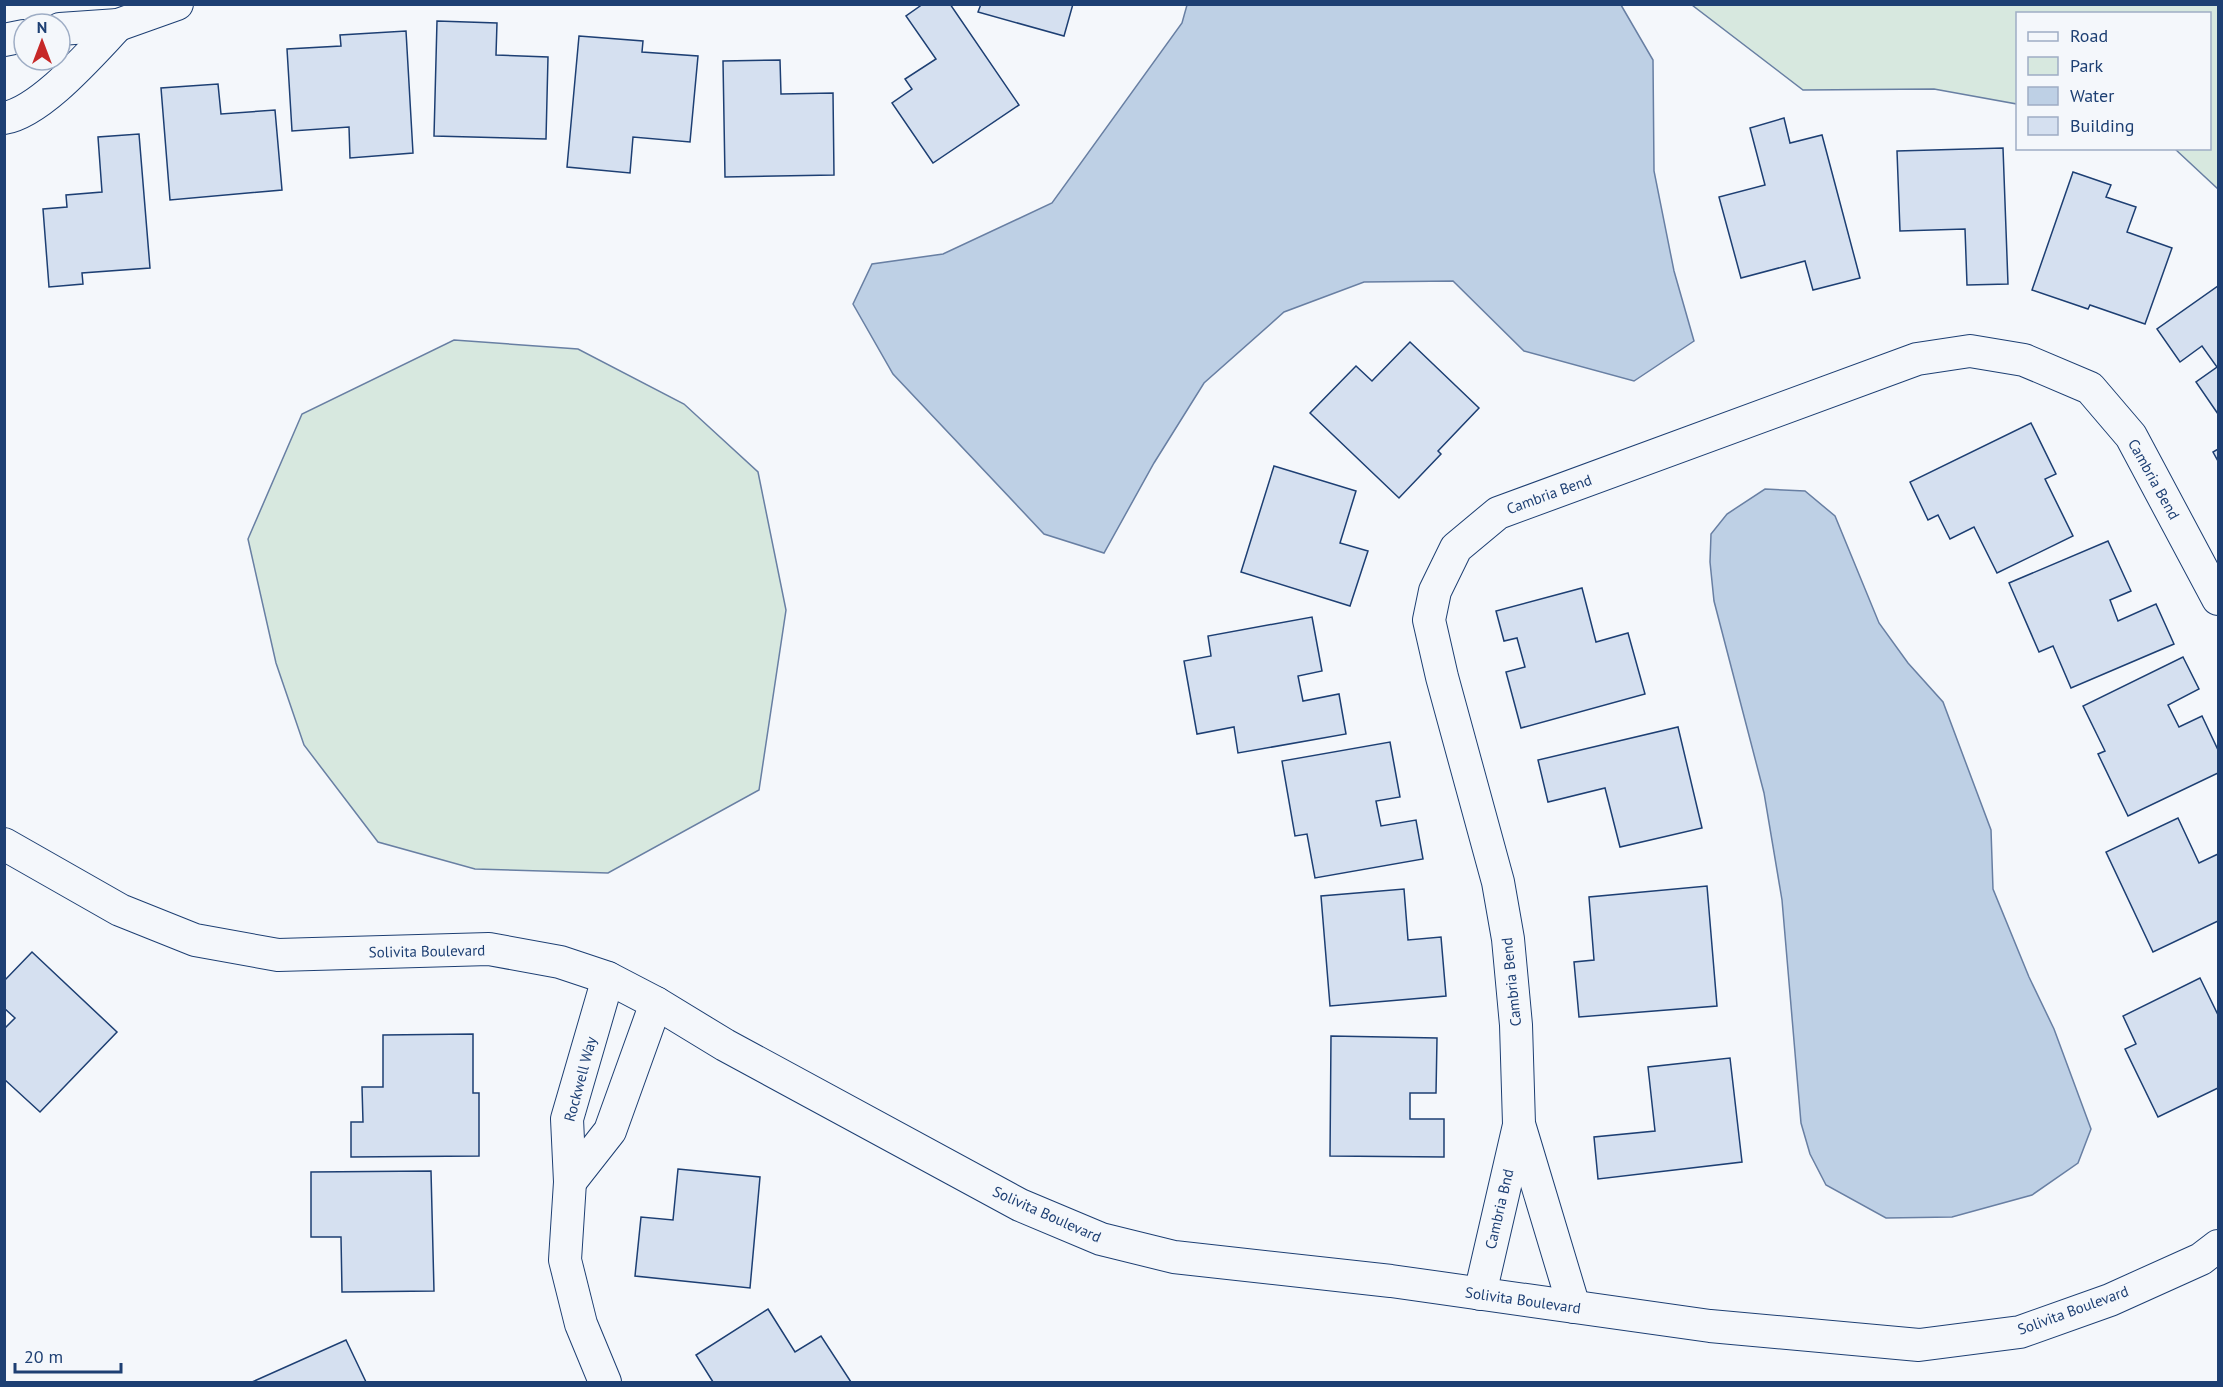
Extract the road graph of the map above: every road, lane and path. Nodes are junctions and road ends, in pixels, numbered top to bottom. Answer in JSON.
{"nodes":[{"id":1,"x":177,"y":4,"type":"edge"},
{"id":2,"x":118,"y":25,"type":"junction"},
{"id":3,"x":72,"y":28,"type":"edge"},
{"id":4,"x":4,"y":118,"type":"edge"},
{"id":5,"x":2218,"y":599,"type":"edge"},
{"id":6,"x":4,"y":844,"type":"edge"},
{"id":7,"x":608,"y":978,"type":"junction"},
{"id":8,"x":656,"y":1003,"type":"junction"},
{"id":9,"x":1519,"y":1124,"type":"junction"},
{"id":10,"x":570,"y":1182,"type":"junction"},
{"id":11,"x":2218,"y":1246,"type":"edge"},
{"id":12,"x":1480,"y":1294,"type":"junction"},
{"id":13,"x":1574,"y":1307,"type":"junction"},
{"id":14,"x":605,"y":1383,"type":"edge"}],
"edges":[{"from":1,"to":2,"type":"street"},
{"from":2,"to":3,"type":"street"},
{"from":2,"to":4,"type":"street"},
{"from":5,"to":9,"type":"street","name":"Cambria Bend"},
{"from":6,"to":7,"type":"street","name":"Solivita Boulevard"},
{"from":7,"to":8,"type":"street","name":"Solivita Boulevard"},
{"from":7,"to":10,"type":"street","name":"Rockwell Way"},
{"from":8,"to":10,"type":"street"},
{"from":8,"to":12,"type":"street","name":"Solivita Boulevard"},
{"from":9,"to":12,"type":"street","name":"Cambria Bnd"},
{"from":9,"to":13,"type":"street","name":"Cambria Bend"},
{"from":10,"to":14,"type":"street","name":"Rockwell Way"},
{"from":11,"to":13,"type":"street","name":"Solivita Boulevard"},
{"from":12,"to":13,"type":"street","name":"Solivita Boulevard"}]}
